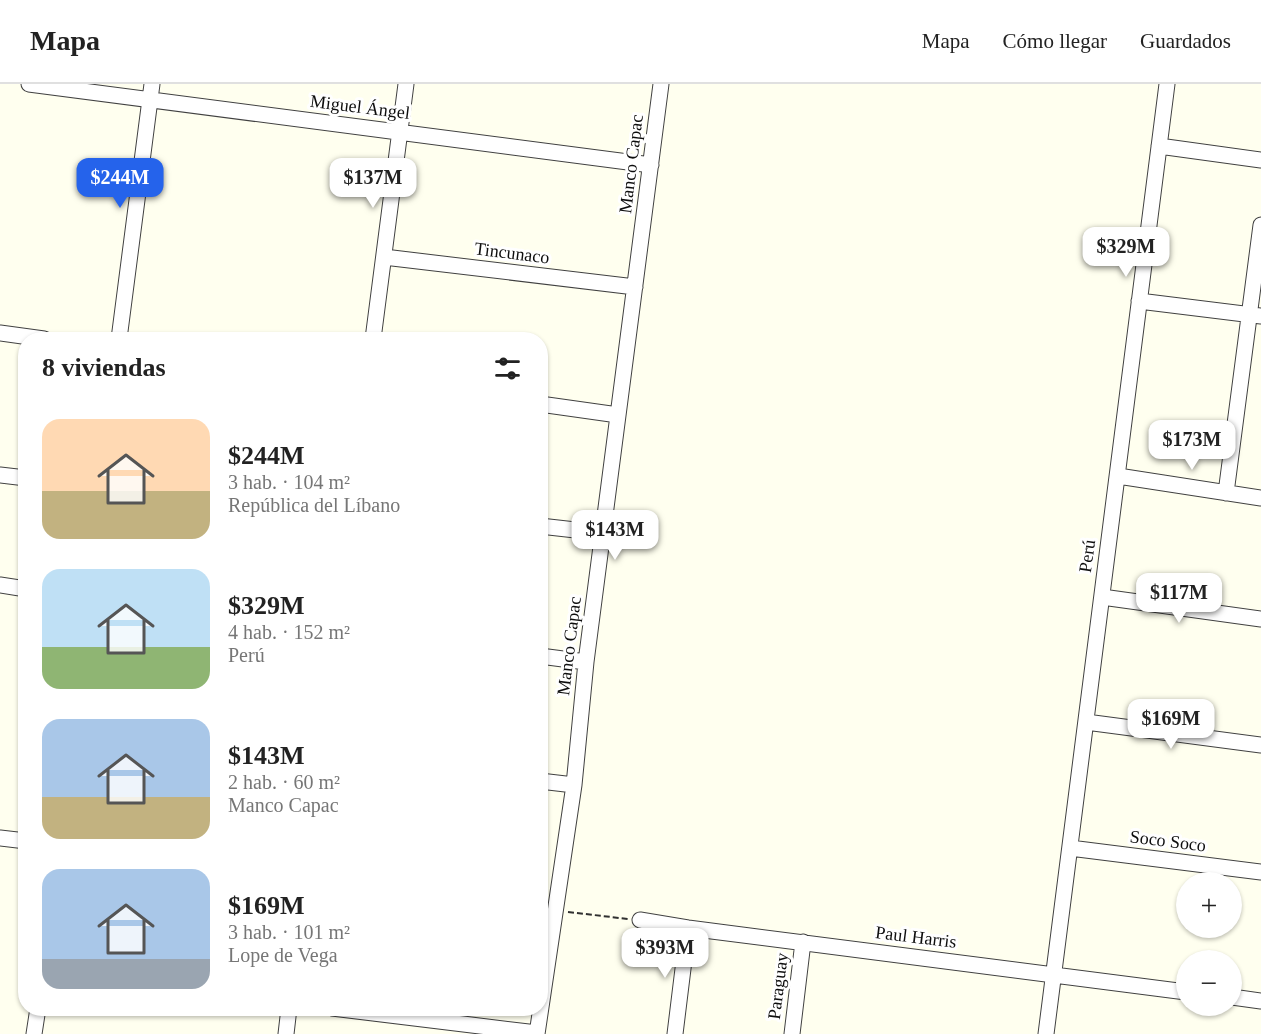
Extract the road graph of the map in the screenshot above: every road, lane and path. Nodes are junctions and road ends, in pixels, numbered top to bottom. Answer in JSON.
{"nodes":[{"id":1,"x":29,"y":84,"type":"edge"},
{"id":2,"x":152,"y":84,"type":"edge"},
{"id":3,"x":406,"y":84,"type":"edge"},
{"id":4,"x":661,"y":84,"type":"edge"},
{"id":5,"x":1167,"y":84,"type":"edge"},
{"id":6,"x":150,"y":100,"type":"junction"},
{"id":7,"x":399,"y":132,"type":"junction"},
{"id":8,"x":1159,"y":146,"type":"junction"},
{"id":9,"x":1261,"y":160,"type":"edge"},
{"id":10,"x":651,"y":165,"type":"junction"},
{"id":11,"x":1261,"y":225,"type":"edge"},
{"id":12,"x":384,"y":257,"type":"junction"},
{"id":13,"x":635,"y":287,"type":"junction"},
{"id":14,"x":1139,"y":301,"type":"junction"},
{"id":15,"x":1255,"y":315,"type":"edge"},
{"id":16,"x":120,"y":332,"type":"edge"},
{"id":17,"x":374,"y":332,"type":"edge"},
{"id":18,"x":0,"y":333,"type":"edge"},
{"id":19,"x":18,"y":335,"type":"edge"},
{"id":20,"x":548,"y":405,"type":"edge"},
{"id":21,"x":618,"y":415,"type":"junction"},
{"id":22,"x":0,"y":475,"type":"edge"},
{"id":23,"x":1118,"y":476,"type":"junction"},
{"id":24,"x":18,"y":477,"type":"edge"},
{"id":25,"x":1226,"y":493,"type":"junction"},
{"id":26,"x":1261,"y":498,"type":"edge"},
{"id":27,"x":548,"y":527,"type":"edge"},
{"id":28,"x":602,"y":533,"type":"junction"},
{"id":29,"x":0,"y":585,"type":"edge"},
{"id":30,"x":18,"y":588,"type":"edge"},
{"id":31,"x":1102,"y":597,"type":"junction"},
{"id":32,"x":1261,"y":619,"type":"edge"},
{"id":33,"x":548,"y":657,"type":"edge"},
{"id":34,"x":586,"y":662,"type":"junction"},
{"id":35,"x":1086,"y":722,"type":"junction"},
{"id":36,"x":1261,"y":745,"type":"edge"},
{"id":37,"x":548,"y":782,"type":"edge"},
{"id":38,"x":574,"y":785,"type":"junction"},
{"id":39,"x":0,"y":838,"type":"edge"},
{"id":40,"x":18,"y":840,"type":"edge"},
{"id":41,"x":1070,"y":848,"type":"junction"},
{"id":42,"x":1261,"y":872,"type":"edge"},
{"id":43,"x":548,"y":910,"type":"edge"},
{"id":44,"x":556,"y":911,"type":"junction"},
{"id":45,"x":640,"y":920,"type":"joint"},
{"id":46,"x":688,"y":928,"type":"junction"},
{"id":47,"x":803,"y":942,"type":"junction"},
{"id":48,"x":548,"y":963,"type":"edge"},
{"id":49,"x":1053,"y":974,"type":"junction"},
{"id":50,"x":1176,"y":991,"type":"edge"},
{"id":51,"x":1242,"y":999,"type":"edge"},
{"id":52,"x":1261,"y":1001,"type":"edge"},
{"id":53,"x":37,"y":1016,"type":"edge"},
{"id":54,"x":288,"y":1016,"type":"edge"},
{"id":55,"x":395,"y":1016,"type":"edge"},
{"id":56,"x":540,"y":1016,"type":"edge"},
{"id":57,"x":34,"y":1034,"type":"edge"},
{"id":58,"x":286,"y":1034,"type":"edge"},
{"id":59,"x":537,"y":1034,"type":"edge"},
{"id":60,"x":675,"y":1034,"type":"edge"},
{"id":61,"x":792,"y":1034,"type":"edge"},
{"id":62,"x":1046,"y":1034,"type":"edge"}],
"edges":[{"from":1,"to":6,"type":"street","name":"Miguel Ángel"},
{"from":2,"to":6,"type":"street"},
{"from":3,"to":7,"type":"street"},
{"from":4,"to":10,"type":"street","name":"Manco Capac"},
{"from":5,"to":8,"type":"street","name":"Perú"},
{"from":6,"to":7,"type":"street","name":"Miguel Ángel"},
{"from":6,"to":16,"type":"street"},
{"from":7,"to":10,"type":"street","name":"Miguel Ángel"},
{"from":7,"to":12,"type":"street"},
{"from":8,"to":9,"type":"street"},
{"from":8,"to":14,"type":"street","name":"Perú"},
{"from":10,"to":13,"type":"street","name":"Manco Capac"},
{"from":11,"to":15,"type":"street"},
{"from":12,"to":13,"type":"street","name":"Tincunaco"},
{"from":12,"to":17,"type":"street"},
{"from":13,"to":21,"type":"street","name":"Manco Capac"},
{"from":14,"to":15,"type":"street"},
{"from":14,"to":23,"type":"street","name":"Perú"},
{"from":15,"to":25,"type":"street"},
{"from":18,"to":19,"type":"street"},
{"from":20,"to":21,"type":"street"},
{"from":21,"to":28,"type":"street","name":"Manco Capac"},
{"from":22,"to":24,"type":"street"},
{"from":23,"to":25,"type":"street"},
{"from":23,"to":31,"type":"street","name":"Perú"},
{"from":25,"to":26,"type":"street"},
{"from":27,"to":28,"type":"street"},
{"from":28,"to":34,"type":"street","name":"Manco Capac"},
{"from":29,"to":30,"type":"street"},
{"from":31,"to":32,"type":"street"},
{"from":31,"to":35,"type":"street","name":"Perú"},
{"from":33,"to":34,"type":"street"},
{"from":34,"to":38,"type":"street","name":"Manco Capac"},
{"from":35,"to":36,"type":"street"},
{"from":35,"to":41,"type":"street","name":"Perú"},
{"from":37,"to":38,"type":"street"},
{"from":38,"to":44,"type":"street","name":"Manco Capac"},
{"from":39,"to":40,"type":"street"},
{"from":41,"to":42,"type":"street","name":"Soco Soco"},
{"from":41,"to":49,"type":"street","name":"Perú"},
{"from":43,"to":44,"type":"street"},
{"from":44,"to":45,"type":"path"},
{"from":44,"to":48,"type":"street","name":"Manco Capac"},
{"from":45,"to":46,"type":"street","name":"Paul Harris"},
{"from":46,"to":47,"type":"street","name":"Paul Harris"},
{"from":46,"to":60,"type":"street"},
{"from":47,"to":49,"type":"street","name":"Paul Harris"},
{"from":47,"to":61,"type":"street","name":"Paraguay"},
{"from":49,"to":50,"type":"street","name":"Paul Harris"},
{"from":49,"to":62,"type":"street","name":"Perú"},
{"from":51,"to":52,"type":"street"},
{"from":53,"to":57,"type":"street"},
{"from":54,"to":58,"type":"street"},
{"from":55,"to":59,"type":"street"},
{"from":56,"to":59,"type":"street","name":"Manco Capac"}]}
